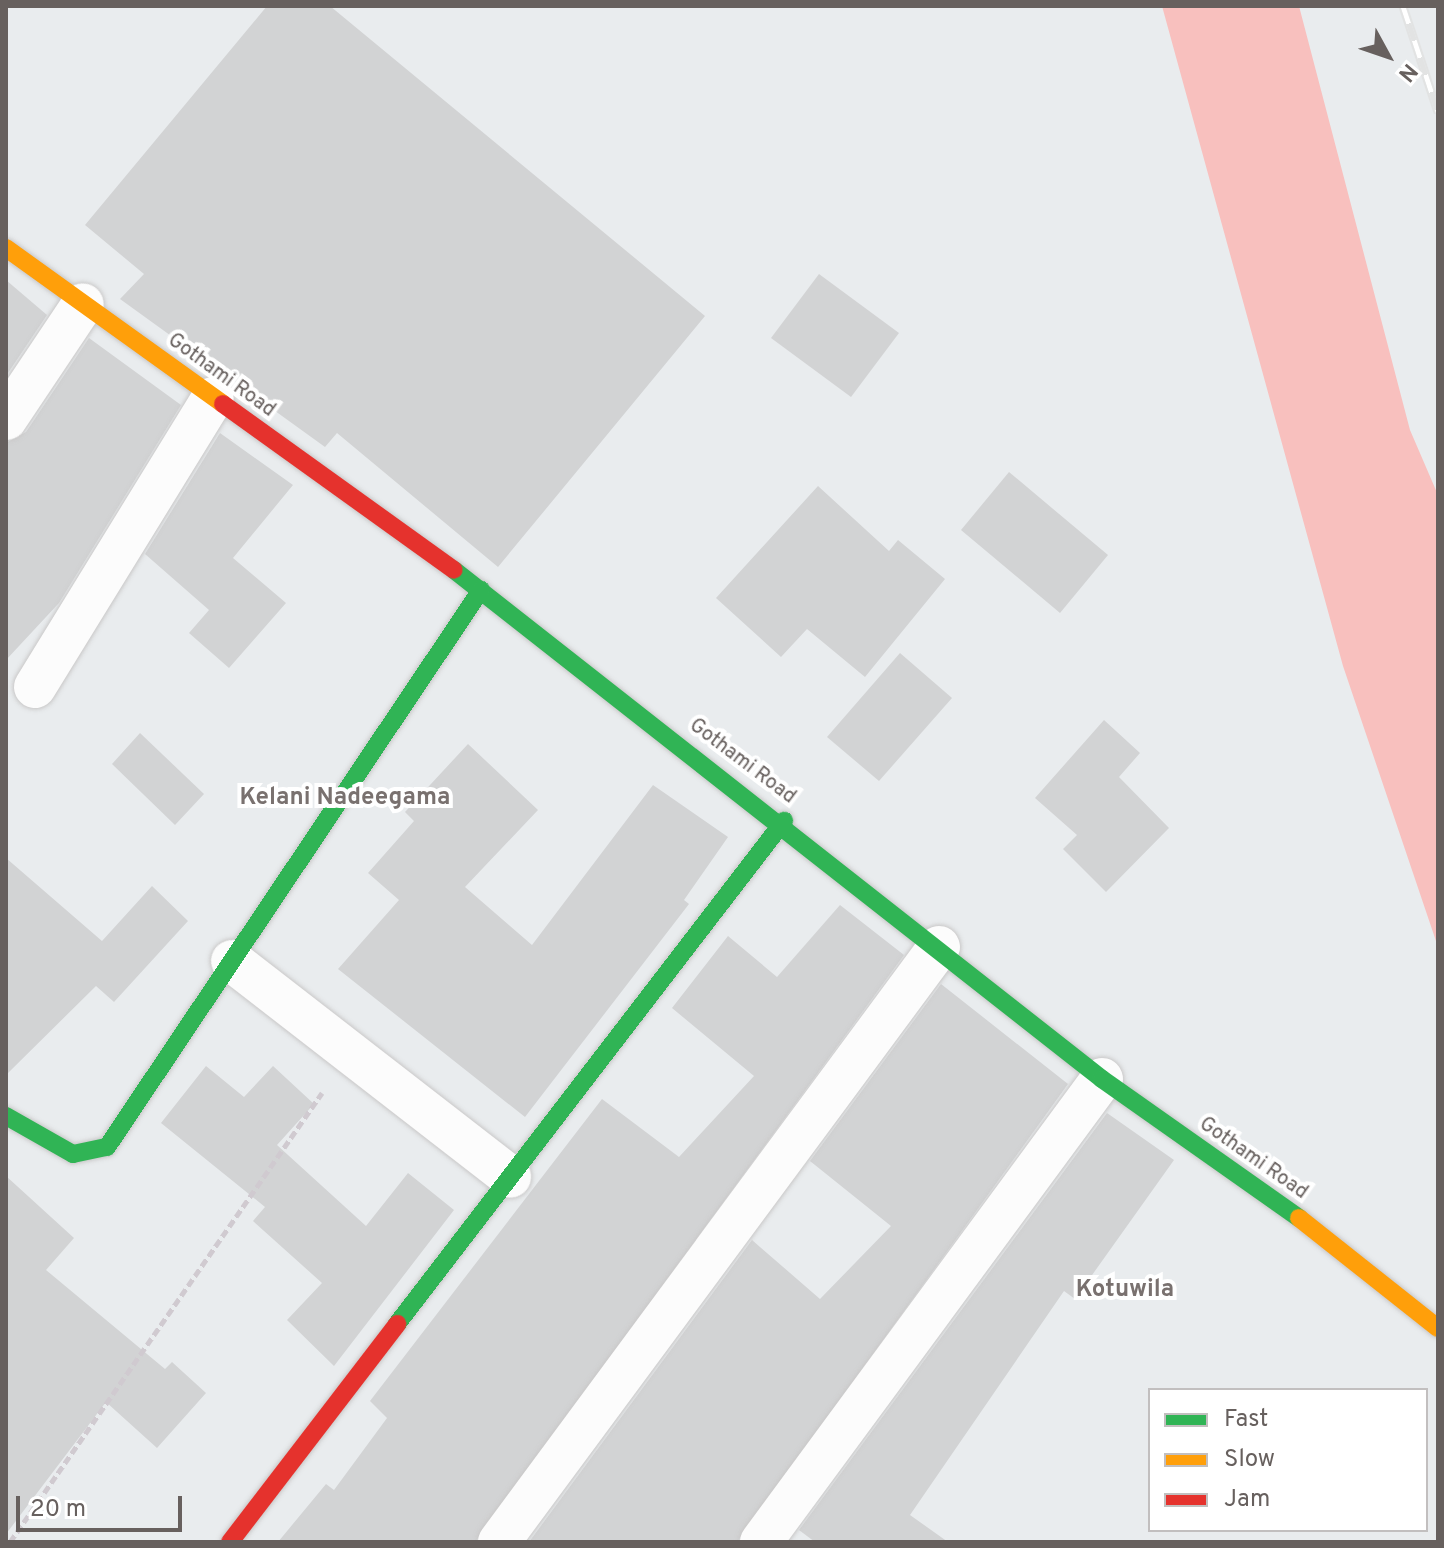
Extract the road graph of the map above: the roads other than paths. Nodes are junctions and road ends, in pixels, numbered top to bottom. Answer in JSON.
{"nodes":[{"id":1,"x":6,"y":248,"type":"edge"},
{"id":2,"x":83,"y":304,"type":"junction"},
{"id":3,"x":213,"y":398,"type":"junction"},
{"id":4,"x":6,"y":419,"type":"edge"},
{"id":5,"x":481,"y":590,"type":"junction"},
{"id":6,"x":35,"y":687,"type":"dead end"},
{"id":7,"x":784,"y":821,"type":"junction"},
{"id":8,"x":939,"y":947,"type":"junction"},
{"id":9,"x":232,"y":961,"type":"junction"},
{"id":10,"x":1102,"y":1079,"type":"junction"},
{"id":11,"x":10,"y":1127,"type":"edge"},
{"id":12,"x":510,"y":1177,"type":"junction"},
{"id":13,"x":1438,"y":1328,"type":"edge"},
{"id":14,"x":230,"y":1542,"type":"edge"},
{"id":15,"x":499,"y":1542,"type":"edge"},
{"id":16,"x":761,"y":1542,"type":"edge"}],
"edges":[{"from":1,"to":2,"type":"street","name":"Gothami Road"},
{"from":2,"to":3,"type":"street","name":"Gothami Road"},
{"from":2,"to":4,"type":"street"},
{"from":3,"to":5,"type":"street","name":"Gothami Road"},
{"from":3,"to":6,"type":"street"},
{"from":5,"to":7,"type":"street","name":"Gothami Road"},
{"from":5,"to":9,"type":"street"},
{"from":7,"to":8,"type":"street","name":"Gothami Road"},
{"from":7,"to":12,"type":"street"},
{"from":8,"to":10,"type":"street","name":"Gothami Road"},
{"from":8,"to":15,"type":"street"},
{"from":9,"to":11,"type":"street"},
{"from":9,"to":12,"type":"street"},
{"from":10,"to":13,"type":"street","name":"Gothami Road"},
{"from":10,"to":16,"type":"street"},
{"from":12,"to":14,"type":"street"}]}
